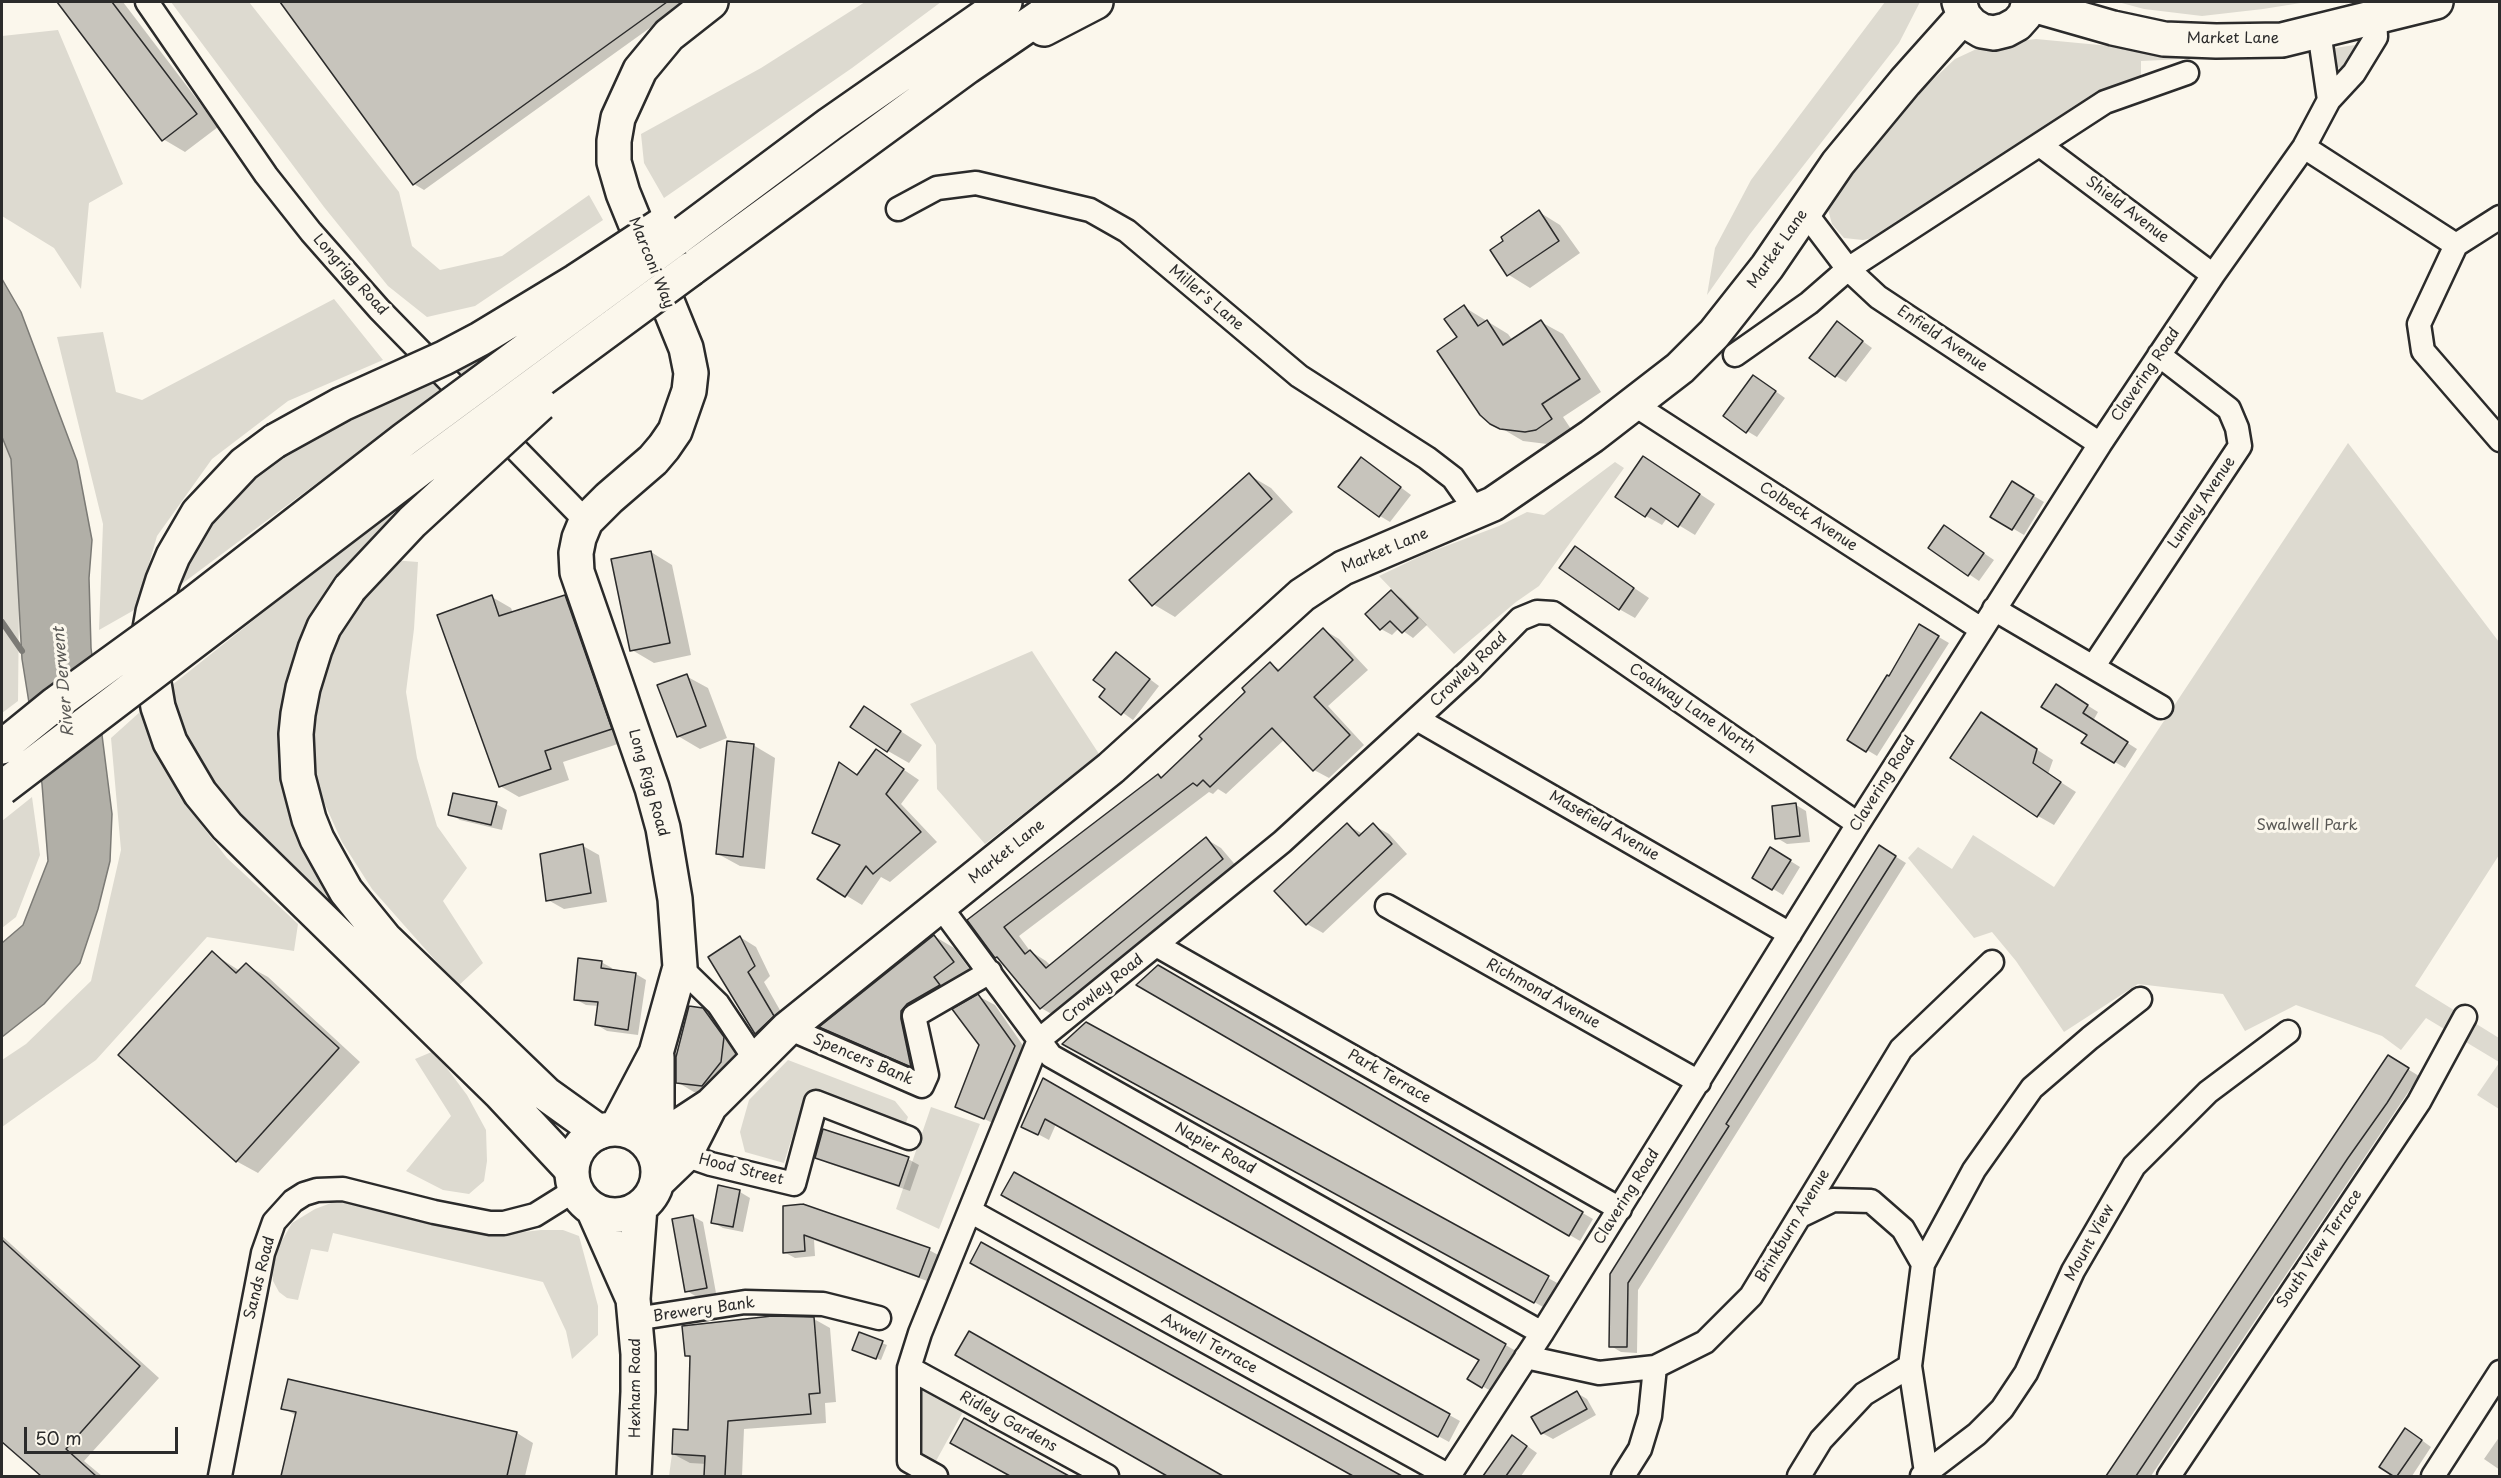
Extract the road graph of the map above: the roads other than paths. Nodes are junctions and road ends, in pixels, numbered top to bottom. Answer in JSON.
{"nodes":[{"id":1,"x":147,"y":2,"type":"edge"},
{"id":2,"x":711,"y":2,"type":"edge"},
{"id":3,"x":1005,"y":2,"type":"edge"},
{"id":4,"x":1062,"y":2,"type":"edge"},
{"id":5,"x":1096,"y":2,"type":"edge"},
{"id":6,"x":2436,"y":2,"type":"edge"},
{"id":7,"x":2029,"y":3,"type":"edge"},
{"id":8,"x":1961,"y":9,"type":"edge"},
{"id":9,"x":984,"y":13,"type":"edge"},
{"id":10,"x":2375,"y":17,"type":"junction"},
{"id":11,"x":2319,"y":31,"type":"junction"},
{"id":12,"x":967,"y":67,"type":"junction"},
{"id":13,"x":2187,"y":73,"type":"dead end"},
{"id":14,"x":2329,"y":100,"type":"junction"},
{"id":15,"x":2040,"y":145,"type":"junction"},
{"id":16,"x":2304,"y":147,"type":"junction"},
{"id":17,"x":898,"y":209,"type":"dead end"},
{"id":18,"x":1804,"y":211,"type":"junction"},
{"id":19,"x":2499,"y":217,"type":"edge"},
{"id":20,"x":672,"y":229,"type":"junction"},
{"id":21,"x":2456,"y":245,"type":"junction"},
{"id":22,"x":1848,"y":269,"type":"junction"},
{"id":23,"x":2213,"y":275,"type":"junction"},
{"id":24,"x":645,"y":304,"type":"junction"},
{"id":25,"x":2159,"y":355,"type":"junction"},
{"id":26,"x":1735,"y":356,"type":"dead end"},
{"id":27,"x":1635,"y":405,"type":"junction"},
{"id":28,"x":2499,"y":440,"type":"edge"},
{"id":29,"x":2100,"y":444,"type":"junction"},
{"id":30,"x":1477,"y":512,"type":"junction"},
{"id":31,"x":586,"y":521,"type":"junction"},
{"id":32,"x":1994,"y":609,"type":"junction"},
{"id":33,"x":1520,"y":619,"type":"joint"},
{"id":34,"x":1981,"y":629,"type":"junction"},
{"id":35,"x":2092,"y":666,"type":"junction"},
{"id":36,"x":2161,"y":707,"type":"dead end"},
{"id":37,"x":1417,"y":719,"type":"junction"},
{"id":38,"x":2,"y":747,"type":"edge"},
{"id":39,"x":2,"y":788,"type":"edge"},
{"id":40,"x":1858,"y":824,"type":"junction"},
{"id":41,"x":940,"y":906,"type":"junction"},
{"id":42,"x":1387,"y":906,"type":"dead end"},
{"id":43,"x":1791,"y":934,"type":"junction"},
{"id":44,"x":1158,"y":945,"type":"junction"},
{"id":45,"x":1992,"y":962,"type":"dead end"},
{"id":46,"x":680,"y":967,"type":"junction"},
{"id":47,"x":990,"y":972,"type":"junction"},
{"id":48,"x":2140,"y":999,"type":"dead end"},
{"id":49,"x":2464,"y":1017,"type":"dead end"},
{"id":50,"x":788,"y":1029,"type":"junction"},
{"id":51,"x":2288,"y":1032,"type":"dead end"},
{"id":52,"x":1040,"y":1040,"type":"junction"},
{"id":53,"x":656,"y":1053,"type":"junction"},
{"id":54,"x":756,"y":1060,"type":"junction"},
{"id":55,"x":1698,"y":1082,"type":"junction"},
{"id":56,"x":711,"y":1105,"type":"junction"},
{"id":57,"x":608,"y":1131,"type":"junction"},
{"id":58,"x":909,"y":1138,"type":"dead end"},
{"id":59,"x":648,"y":1143,"type":"junction"},
{"id":60,"x":685,"y":1155,"type":"junction"},
{"id":61,"x":580,"y":1189,"type":"junction"},
{"id":62,"x":649,"y":1194,"type":"junction"},
{"id":63,"x":1620,"y":1209,"type":"junction"},
{"id":64,"x":970,"y":1211,"type":"junction"},
{"id":65,"x":1800,"y":1216,"type":"junction"},
{"id":66,"x":1923,"y":1264,"type":"junction"},
{"id":67,"x":634,"y":1309,"type":"junction"},
{"id":68,"x":879,"y":1318,"type":"dead end"},
{"id":69,"x":1542,"y":1333,"type":"junction"},
{"id":70,"x":1526,"y":1357,"type":"junction"},
{"id":71,"x":1910,"y":1366,"type":"junction"},
{"id":72,"x":1654,"y":1367,"type":"junction"},
{"id":73,"x":909,"y":1368,"type":"junction"},
{"id":74,"x":2499,"y":1372,"type":"edge"},
{"id":75,"x":1925,"y":1475,"type":"edge"},
{"id":76,"x":220,"y":1476,"type":"edge"},
{"id":77,"x":634,"y":1476,"type":"edge"},
{"id":78,"x":936,"y":1476,"type":"edge"},
{"id":79,"x":1107,"y":1476,"type":"edge"},
{"id":80,"x":1449,"y":1476,"type":"edge"},
{"id":81,"x":1623,"y":1476,"type":"edge"},
{"id":82,"x":1799,"y":1476,"type":"edge"},
{"id":83,"x":2169,"y":1476,"type":"edge"},
{"id":84,"x":2433,"y":1476,"type":"edge"}],
"edges":[{"from":1,"to":31,"type":"street","name":"Longrigg Road"},
{"from":2,"to":31,"type":"main road","name":"Marconi Way"},
{"from":3,"to":9,"type":"main road"},
{"from":4,"to":12,"type":"main road"},
{"from":5,"to":12,"type":"main road"},
{"from":6,"to":10,"type":"main road","name":"Market Lane"},
{"from":7,"to":8,"type":"main road"},
{"from":7,"to":11,"type":"main road","name":"Market Lane"},
{"from":8,"to":18,"type":"main road","name":"Market Lane"},
{"from":9,"to":20,"type":"main road"},
{"from":10,"to":11,"type":"main road","name":"Market Lane"},
{"from":10,"to":14,"type":"street","name":"Clavering Road"},
{"from":11,"to":14,"type":"street"},
{"from":12,"to":24,"type":"main road","bridge":true},
{"from":13,"to":15,"type":"street"},
{"from":14,"to":16,"type":"street","name":"Clavering Road"},
{"from":15,"to":22,"type":"street"},
{"from":15,"to":23,"type":"street","name":"Shield Avenue"},
{"from":16,"to":21,"type":"street"},
{"from":16,"to":23,"type":"street","name":"Clavering Road"},
{"from":17,"to":30,"type":"street","name":"Miller's Lane"},
{"from":18,"to":22,"type":"street","name":"Enfield Avenue"},
{"from":18,"to":27,"type":"main road","name":"Market Lane"},
{"from":19,"to":21,"type":"street"},
{"from":20,"to":38,"type":"main road","bridge":true},
{"from":20,"to":61,"type":"main road","name":"Hexham Road","bridge":true},
{"from":21,"to":28,"type":"street"},
{"from":22,"to":26,"type":"street"},
{"from":22,"to":29,"type":"street","name":"Enfield Avenue"},
{"from":23,"to":25,"type":"street","name":"Clavering Road"},
{"from":24,"to":39,"type":"main road","bridge":true},
{"from":24,"to":57,"type":"main road","bridge":true},
{"from":25,"to":29,"type":"street","name":"Clavering Road"},
{"from":25,"to":35,"type":"street","name":"Lumley Avenue"},
{"from":27,"to":30,"type":"main road","name":"Market Lane"},
{"from":27,"to":34,"type":"street","name":"Colbeck Avenue"},
{"from":29,"to":32,"type":"street","name":"Clavering Road"},
{"from":30,"to":41,"type":"main road","name":"Market Lane"},
{"from":31,"to":46,"type":"main road","name":"Long Rigg Road"},
{"from":32,"to":34,"type":"street","name":"Clavering Road"},
{"from":32,"to":35,"type":"street"},
{"from":33,"to":37,"type":"street","name":"Crowley Road"},
{"from":33,"to":40,"type":"street","name":"Coalway Lane North"},
{"from":34,"to":40,"type":"street","name":"Clavering Road"},
{"from":35,"to":36,"type":"street"},
{"from":37,"to":43,"type":"street","name":"Masefield Avenue"},
{"from":37,"to":44,"type":"street","name":"Crowley Road"},
{"from":40,"to":43,"type":"street","name":"Clavering Road"},
{"from":41,"to":47,"type":"street","name":"Napier Road"},
{"from":41,"to":50,"type":"main road","name":"Market Lane"},
{"from":42,"to":55,"type":"street","name":"Richmond Avenue"},
{"from":43,"to":55,"type":"street","name":"Clavering Road"},
{"from":44,"to":52,"type":"street","name":"Crowley Road"},
{"from":44,"to":63,"type":"street","name":"Park Terrace"},
{"from":45,"to":65,"type":"street","name":"Brinkburn Avenue"},
{"from":46,"to":53,"type":"main road","name":"Long Rigg Road"},
{"from":46,"to":54,"type":"street"},
{"from":47,"to":50,"type":"street","name":"Spencers Bank"},
{"from":47,"to":52,"type":"street","name":"Napier Road"},
{"from":48,"to":66,"type":"street"},
{"from":49,"to":83,"type":"street","name":"South View Terrace"},
{"from":50,"to":54,"type":"main road","name":"Market Lane"},
{"from":51,"to":75,"type":"street","name":"Mount View"},
{"from":52,"to":64,"type":"street","name":"Crowley Road"},
{"from":52,"to":69,"type":"street","name":"Napier Road"},
{"from":53,"to":57,"type":"main road"},
{"from":53,"to":59,"type":"main road"},
{"from":54,"to":56,"type":"main road","name":"Market Lane"},
{"from":55,"to":63,"type":"street","name":"Clavering Road"},
{"from":56,"to":59,"type":"main road","name":"Market Lane"},
{"from":56,"to":60,"type":"main road","name":"Market Lane"},
{"from":57,"to":59,"type":"main road"},
{"from":57,"to":61,"type":"main road"},
{"from":58,"to":60,"type":"street","name":"Hood Street"},
{"from":59,"to":62,"type":"main road"},
{"from":60,"to":62,"type":"main road","name":"Market Lane"},
{"from":61,"to":62,"type":"main road"},
{"from":61,"to":67,"type":"main road","name":"Hexham Road"},
{"from":61,"to":76,"type":"street","name":"Sands Road"},
{"from":62,"to":67,"type":"main road","name":"Hexham Road"},
{"from":63,"to":69,"type":"street","name":"Clavering Road"},
{"from":64,"to":73,"type":"street","name":"Crowley Road"},
{"from":64,"to":80,"type":"street","name":"Axwell Terrace"},
{"from":65,"to":66,"type":"street"},
{"from":65,"to":72,"type":"street","name":"Brinkburn Avenue"},
{"from":66,"to":71,"type":"street"},
{"from":67,"to":68,"type":"street","name":"Brewery Bank"},
{"from":67,"to":77,"type":"main road","name":"Hexham Road"},
{"from":69,"to":70,"type":"street","name":"Clavering Road"},
{"from":70,"to":72,"type":"street","name":"Brinkburn Avenue"},
{"from":70,"to":80,"type":"street","name":"Clavering Road"},
{"from":71,"to":75,"type":"street"},
{"from":71,"to":82,"type":"street"},
{"from":72,"to":81,"type":"street"},
{"from":73,"to":78,"type":"street","name":"Crowley Road"},
{"from":73,"to":79,"type":"street","name":"Ridley Gardens"},
{"from":74,"to":84,"type":"street"}]}
